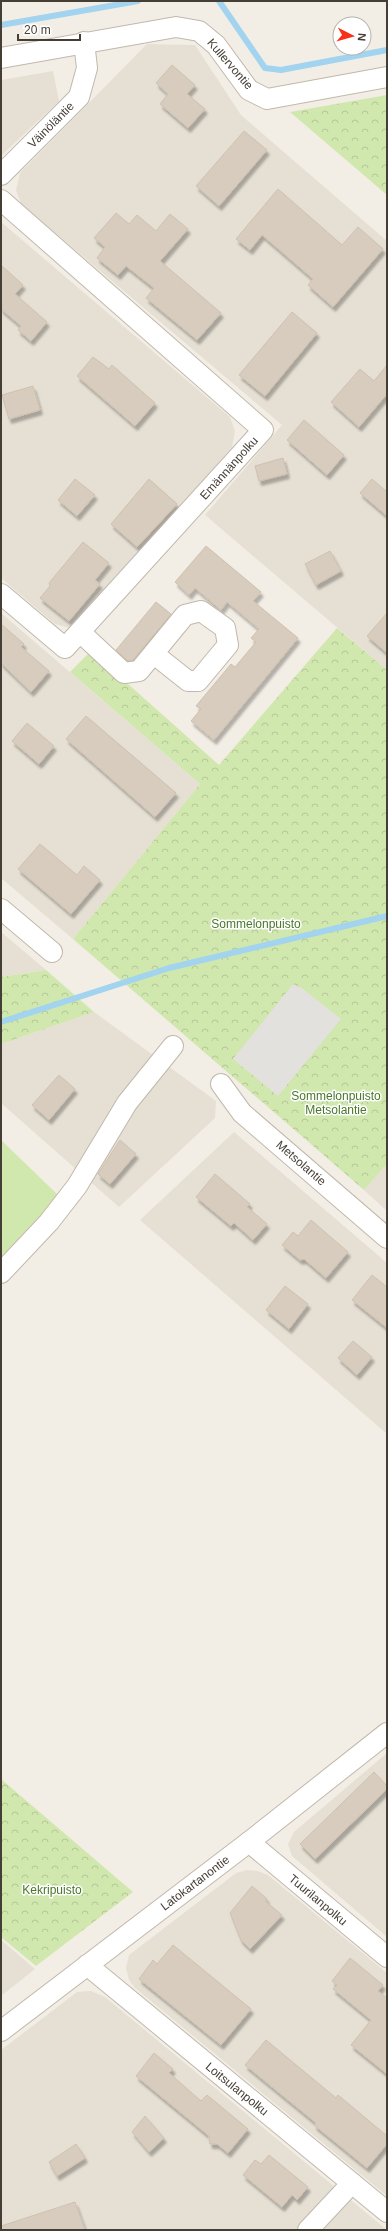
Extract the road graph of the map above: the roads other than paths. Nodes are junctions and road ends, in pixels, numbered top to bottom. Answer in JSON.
{"nodes":[{"id":1,"x":84,"y":42,"type":"junction"},
{"id":2,"x":1,"y":58,"type":"edge"},
{"id":3,"x":387,"y":77,"type":"edge"},
{"id":4,"x":1,"y":175,"type":"edge"},
{"id":5,"x":1,"y":200,"type":"edge"},
{"id":6,"x":1,"y":594,"type":"edge"},
{"id":7,"x":80,"y":632,"type":"junction"},
{"id":8,"x":154,"y":654,"type":"dead end"},
{"id":9,"x":1,"y":909,"type":"edge"},
{"id":10,"x":52,"y":952,"type":"dead end"},
{"id":11,"x":172,"y":1046,"type":"dead end"},
{"id":12,"x":221,"y":1084,"type":"dead end"},
{"id":13,"x":387,"y":1238,"type":"edge"},
{"id":14,"x":1,"y":1273,"type":"edge"},
{"id":15,"x":387,"y":1733,"type":"edge"},
{"id":16,"x":249,"y":1842,"type":"junction"},
{"id":17,"x":387,"y":1958,"type":"edge"},
{"id":18,"x":87,"y":1965,"type":"junction"},
{"id":19,"x":1,"y":2031,"type":"edge"},
{"id":20,"x":352,"y":2183,"type":"junction"},
{"id":21,"x":387,"y":2212,"type":"edge"},
{"id":22,"x":308,"y":2230,"type":"edge"}],
"edges":[{"from":1,"to":2,"type":"street","name":"Kullervontie"},
{"from":1,"to":3,"type":"street","name":"Kullervontie"},
{"from":1,"to":4,"type":"street","name":"Väinöläntie"},
{"from":5,"to":7,"type":"street","name":"Emännänpolku"},
{"from":6,"to":7,"type":"street","name":"Emännänpolku"},
{"from":7,"to":8,"type":"street"},
{"from":9,"to":10,"type":"street"},
{"from":11,"to":14,"type":"street"},
{"from":12,"to":13,"type":"street","name":"Metsolantie"},
{"from":15,"to":16,"type":"street","name":"Latokartanontie"},
{"from":16,"to":17,"type":"street","name":"Tuurilanpolku"},
{"from":16,"to":18,"type":"street","name":"Latokartanontie"},
{"from":18,"to":19,"type":"street","name":"Latokartanontie"},
{"from":18,"to":20,"type":"street","name":"Loitsulanpolku"},
{"from":20,"to":21,"type":"street","name":"Loitsulanpolku"},
{"from":20,"to":22,"type":"street"}]}
